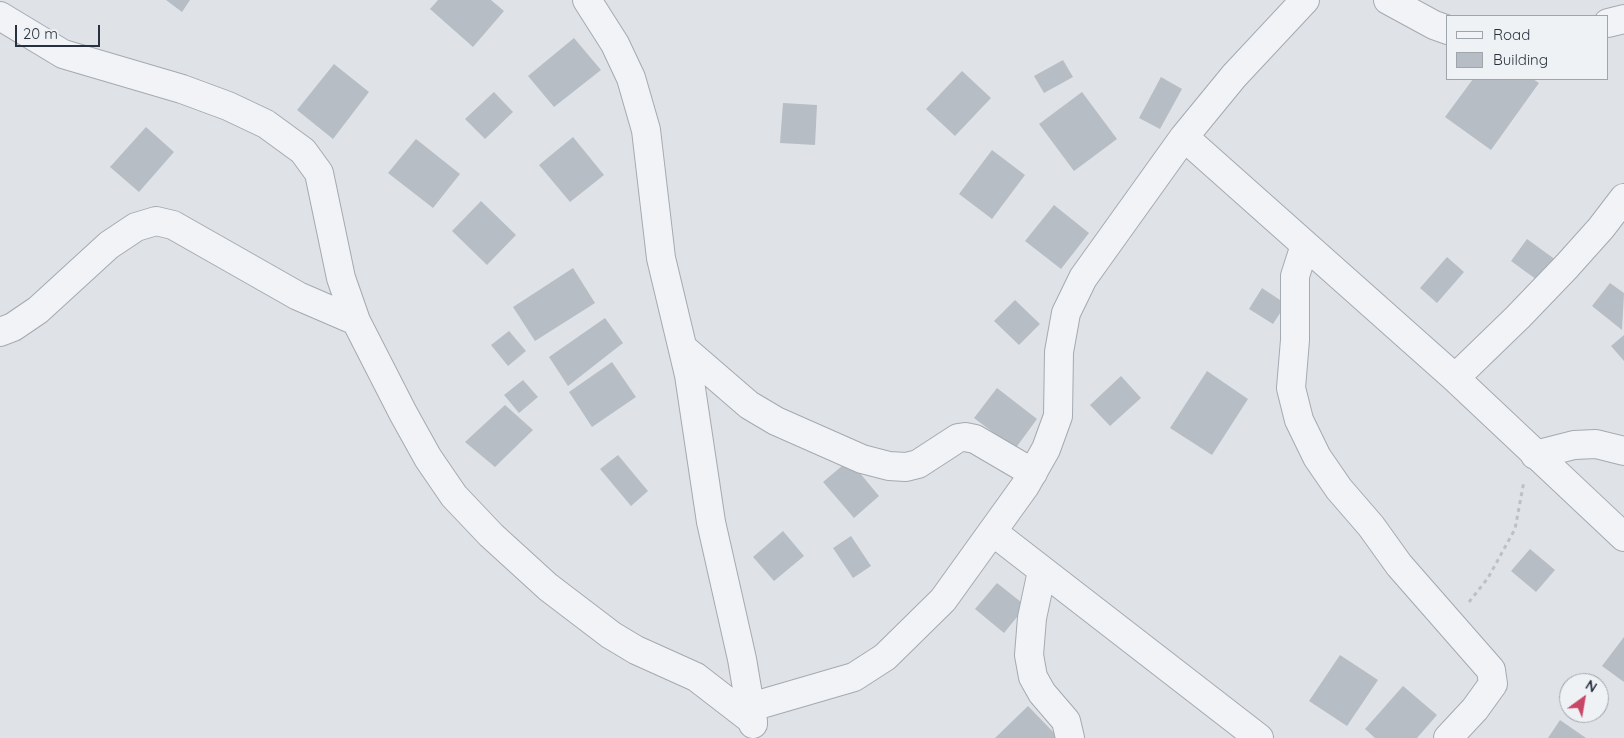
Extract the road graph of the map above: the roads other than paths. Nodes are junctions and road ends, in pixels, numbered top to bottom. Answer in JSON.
{"nodes":[{"id":1,"x":587,"y":0,"type":"edge"},
{"id":2,"x":1305,"y":0,"type":"edge"},
{"id":3,"x":1388,"y":0,"type":"edge"},
{"id":4,"x":0,"y":16,"type":"edge"},
{"id":5,"x":1624,"y":19,"type":"edge"},
{"id":6,"x":1609,"y":23,"type":"edge"},
{"id":7,"x":1446,"y":29,"type":"edge"},
{"id":8,"x":1184,"y":138,"type":"junction"},
{"id":9,"x":1624,"y":198,"type":"edge"},
{"id":10,"x":1306,"y":245,"type":"junction"},
{"id":11,"x":356,"y":321,"type":"junction"},
{"id":12,"x":0,"y":332,"type":"edge"},
{"id":13,"x":682,"y":348,"type":"junction"},
{"id":14,"x":1455,"y":378,"type":"junction"},
{"id":15,"x":1530,"y":450,"type":"junction"},
{"id":16,"x":1624,"y":451,"type":"edge"},
{"id":17,"x":1033,"y":473,"type":"junction"},
{"id":18,"x":993,"y":532,"type":"junction"},
{"id":19,"x":1624,"y":537,"type":"edge"},
{"id":20,"x":1042,"y":571,"type":"junction"},
{"id":21,"x":753,"y":722,"type":"edge"},
{"id":22,"x":1070,"y":738,"type":"edge"},
{"id":23,"x":1259,"y":738,"type":"edge"},
{"id":24,"x":1448,"y":738,"type":"edge"}],
"edges":[{"from":1,"to":13,"type":"street"},
{"from":2,"to":8,"type":"street"},
{"from":3,"to":7,"type":"street"},
{"from":4,"to":11,"type":"street"},
{"from":5,"to":6,"type":"street"},
{"from":8,"to":10,"type":"street"},
{"from":8,"to":17,"type":"street"},
{"from":9,"to":14,"type":"street"},
{"from":10,"to":14,"type":"street"},
{"from":10,"to":24,"type":"street"},
{"from":11,"to":12,"type":"street"},
{"from":11,"to":21,"type":"street"},
{"from":13,"to":17,"type":"street"},
{"from":13,"to":21,"type":"street"},
{"from":14,"to":15,"type":"street"},
{"from":15,"to":16,"type":"street"},
{"from":15,"to":19,"type":"street"},
{"from":17,"to":18,"type":"street"},
{"from":18,"to":20,"type":"street"},
{"from":18,"to":21,"type":"street"},
{"from":20,"to":22,"type":"street"},
{"from":20,"to":23,"type":"street"}]}
